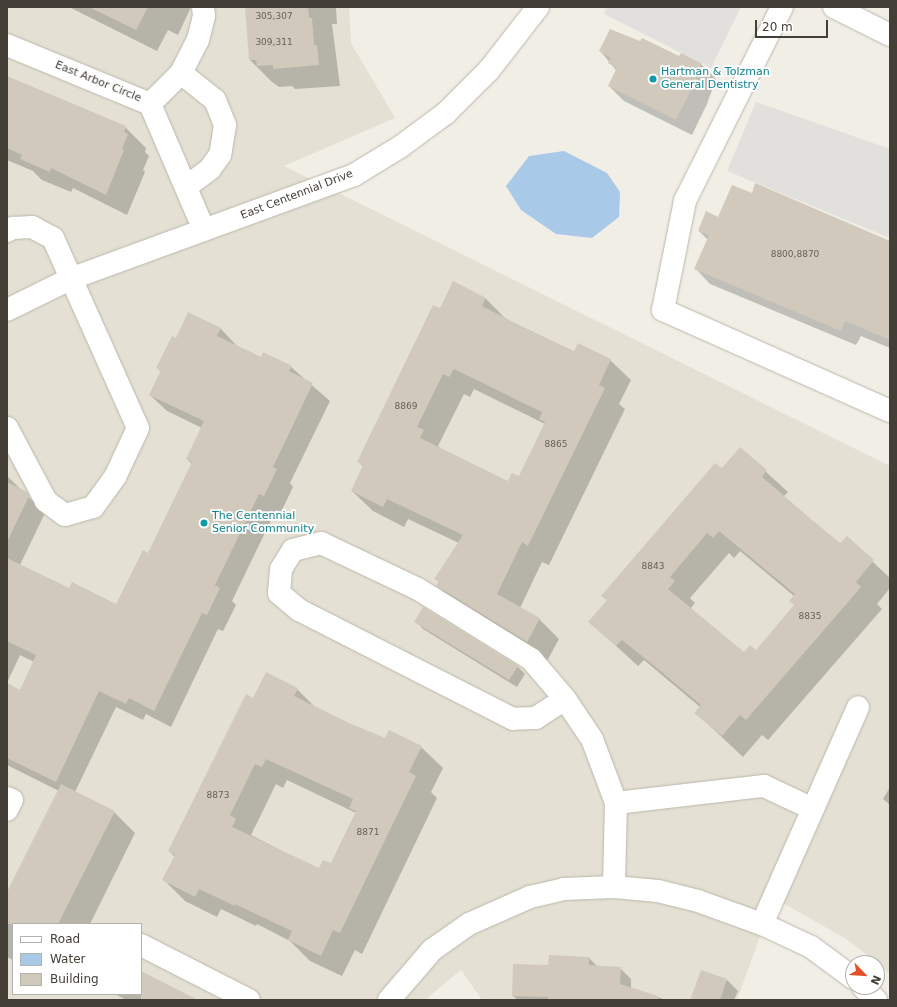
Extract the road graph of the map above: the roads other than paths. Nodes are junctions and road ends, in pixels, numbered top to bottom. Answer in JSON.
{"nodes":[{"id":1,"x":203,"y":7,"type":"edge"},
{"id":2,"x":538,"y":7,"type":"edge"},
{"id":3,"x":782,"y":7,"type":"edge"},
{"id":4,"x":834,"y":7,"type":"edge"},
{"id":5,"x":890,"y":35,"type":"edge"},
{"id":6,"x":7,"y":45,"type":"edge"},
{"id":7,"x":181,"y":73,"type":"junction"},
{"id":8,"x":150,"y":104,"type":"junction"},
{"id":9,"x":186,"y":187,"type":"junction"},
{"id":10,"x":204,"y":230,"type":"junction"},
{"id":11,"x":7,"y":231,"type":"edge"},
{"id":12,"x":70,"y":279,"type":"junction"},
{"id":13,"x":7,"y":310,"type":"edge"},
{"id":14,"x":890,"y":411,"type":"edge"},
{"id":15,"x":7,"y":428,"type":"edge"},
{"id":16,"x":565,"y":699,"type":"junction"},
{"id":17,"x":858,"y":706,"type":"dead end"},
{"id":18,"x":7,"y":798,"type":"edge"},
{"id":19,"x":616,"y":803,"type":"junction"},
{"id":20,"x":813,"y":809,"type":"junction"},
{"id":21,"x":7,"y":810,"type":"edge"},
{"id":22,"x":614,"y":887,"type":"junction"},
{"id":23,"x":762,"y":924,"type":"junction"},
{"id":24,"x":142,"y":946,"type":"edge"},
{"id":25,"x":845,"y":972,"type":"edge"},
{"id":26,"x":249,"y":1000,"type":"edge"},
{"id":27,"x":389,"y":1000,"type":"edge"}],
"edges":[{"from":1,"to":7,"type":"street"},
{"from":2,"to":10,"type":"street","name":"East Centennial Drive"},
{"from":3,"to":14,"type":"street"},
{"from":4,"to":5,"type":"street"},
{"from":6,"to":8,"type":"street","name":"East Arbor Circle"},
{"from":7,"to":8,"type":"street"},
{"from":7,"to":9,"type":"street"},
{"from":8,"to":9,"type":"street","name":"East Arbor Circle"},
{"from":9,"to":10,"type":"street","name":"East Arbor Circle"},
{"from":10,"to":12,"type":"street","name":"East Centennial Drive"},
{"from":11,"to":12,"type":"street"},
{"from":12,"to":13,"type":"street","name":"East Centennial Drive"},
{"from":12,"to":15,"type":"street"},
{"from":16,"to":16,"type":"street"},
{"from":16,"to":19,"type":"street"},
{"from":17,"to":20,"type":"street"},
{"from":18,"to":21,"type":"street"},
{"from":19,"to":20,"type":"street"},
{"from":19,"to":22,"type":"street"},
{"from":20,"to":23,"type":"street"},
{"from":22,"to":23,"type":"street"},
{"from":22,"to":27,"type":"street"},
{"from":23,"to":25,"type":"street"},
{"from":24,"to":26,"type":"street"}]}
